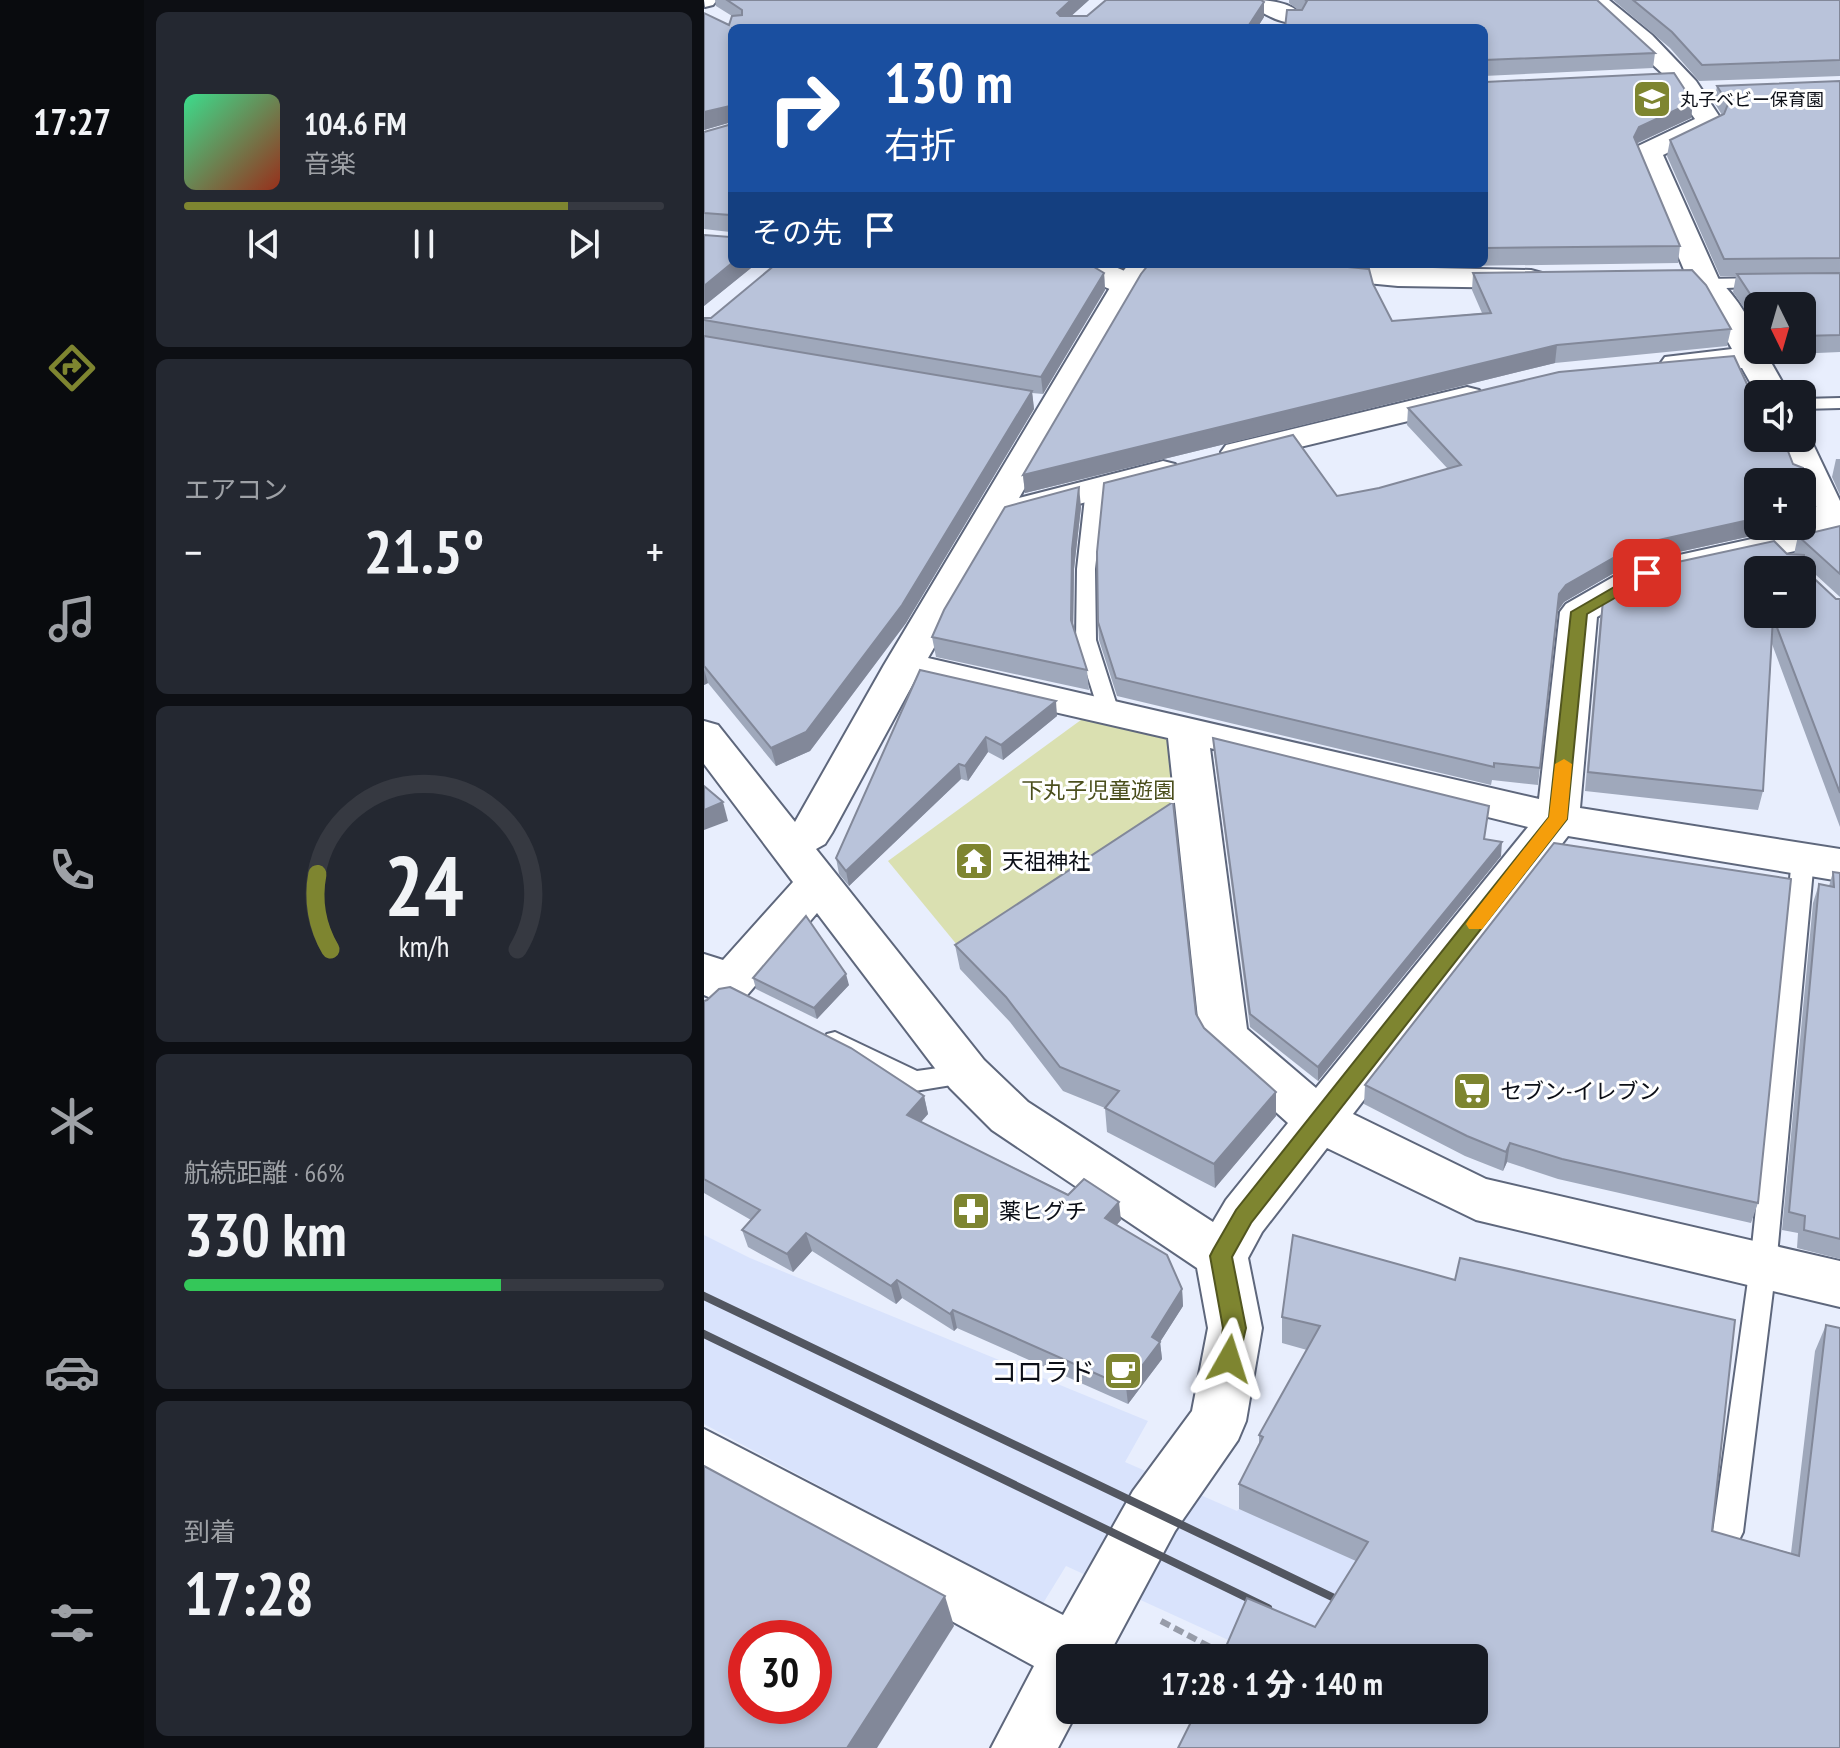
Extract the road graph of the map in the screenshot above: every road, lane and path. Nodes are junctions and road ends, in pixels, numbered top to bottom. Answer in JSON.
{"nodes":[{"id":1,"x":1257,"y":0,"type":"edge"},
{"id":2,"x":1594,"y":0,"type":"edge"},
{"id":3,"x":1293,"y":15,"type":"edge"},
{"id":4,"x":1651,"y":80,"type":"edge"},
{"id":5,"x":1688,"y":85,"type":"junction"},
{"id":6,"x":1724,"y":91,"type":"edge"},
{"id":7,"x":1107,"y":268,"type":"edge"},
{"id":8,"x":1304,"y":268,"type":"edge"},
{"id":9,"x":1135,"y":275,"type":"edge"},
{"id":10,"x":1670,"y":276,"type":"edge"},
{"id":11,"x":1560,"y":279,"type":"edge"},
{"id":12,"x":1704,"y":280,"type":"junction"},
{"id":13,"x":1780,"y":283,"type":"edge"},
{"id":14,"x":1744,"y":342,"type":"edge"},
{"id":15,"x":1744,"y":358,"type":"edge"},
{"id":16,"x":1647,"y":367,"type":"edge"},
{"id":17,"x":1494,"y":390,"type":"edge"},
{"id":18,"x":1840,"y":403,"type":"edge"},
{"id":19,"x":1816,"y":404,"type":"edge"},
{"id":20,"x":1800,"y":452,"type":"edge"},
{"id":21,"x":1095,"y":489,"type":"junction"},
{"id":22,"x":993,"y":516,"type":"junction"},
{"id":23,"x":1838,"y":530,"type":"edge"},
{"id":24,"x":904,"y":665,"type":"junction"},
{"id":25,"x":1109,"y":712,"type":"junction"},
{"id":26,"x":1187,"y":729,"type":"junction"},
{"id":27,"x":704,"y":735,"type":"edge"},
{"id":28,"x":1558,"y":819,"type":"junction"},
{"id":29,"x":788,"y":845,"type":"junction"},
{"id":30,"x":1821,"y":862,"type":"edge"},
{"id":31,"x":817,"y":884,"type":"junction"},
{"id":32,"x":724,"y":990,"type":"edge"},
{"id":33,"x":808,"y":1027,"type":"edge"},
{"id":34,"x":967,"y":1074,"type":"junction"},
{"id":35,"x":1320,"y":1121,"type":"junction"},
{"id":36,"x":1221,"y":1256,"type":"junction"},
{"id":37,"x":1763,"y":1266,"type":"junction"},
{"id":38,"x":1840,"y":1284,"type":"edge"},
{"id":39,"x":704,"y":1456,"type":"edge"},
{"id":40,"x":1728,"y":1532,"type":"edge"},
{"id":41,"x":1109,"y":1594,"type":"junction"},
{"id":42,"x":1081,"y":1644,"type":"edge"},
{"id":43,"x":1204,"y":1644,"type":"edge"},
{"id":44,"x":1056,"y":1650,"type":"edge"},
{"id":45,"x":1056,"y":1689,"type":"edge"},
{"id":46,"x":1023,"y":1748,"type":"edge"}],
"edges":[{"from":1,"to":3,"type":"street"},
{"from":2,"to":5,"type":"street"},
{"from":4,"to":5,"type":"street"},
{"from":5,"to":6,"type":"street"},
{"from":5,"to":12,"type":"street"},
{"from":7,"to":9,"type":"street"},
{"from":8,"to":11,"type":"street"},
{"from":9,"to":22,"type":"street"},
{"from":10,"to":12,"type":"street"},
{"from":12,"to":13,"type":"lane"},
{"from":12,"to":14,"type":"street"},
{"from":15,"to":16,"type":"street"},
{"from":17,"to":21,"type":"street"},
{"from":18,"to":19,"type":"lane"},
{"from":20,"to":23,"type":"street"},
{"from":21,"to":22,"type":"street"},
{"from":21,"to":25,"type":"lane"},
{"from":22,"to":24,"type":"street"},
{"from":23,"to":28,"type":"street"},
{"from":24,"to":25,"type":"street"},
{"from":24,"to":29,"type":"street"},
{"from":25,"to":26,"type":"street"},
{"from":26,"to":28,"type":"street"},
{"from":26,"to":35,"type":"street"},
{"from":27,"to":29,"type":"street"},
{"from":28,"to":30,"type":"street"},
{"from":28,"to":35,"type":"street"},
{"from":29,"to":31,"type":"street"},
{"from":30,"to":37,"type":"lane"},
{"from":31,"to":32,"type":"street"},
{"from":31,"to":34,"type":"street"},
{"from":33,"to":34,"type":"lane"},
{"from":34,"to":36,"type":"street"},
{"from":35,"to":36,"type":"street"},
{"from":35,"to":37,"type":"street"},
{"from":36,"to":41,"type":"street"},
{"from":37,"to":38,"type":"street"},
{"from":37,"to":40,"type":"lane"},
{"from":39,"to":44,"type":"street"},
{"from":41,"to":42,"type":"street"},
{"from":41,"to":43,"type":"path"},
{"from":45,"to":46,"type":"street"}]}
